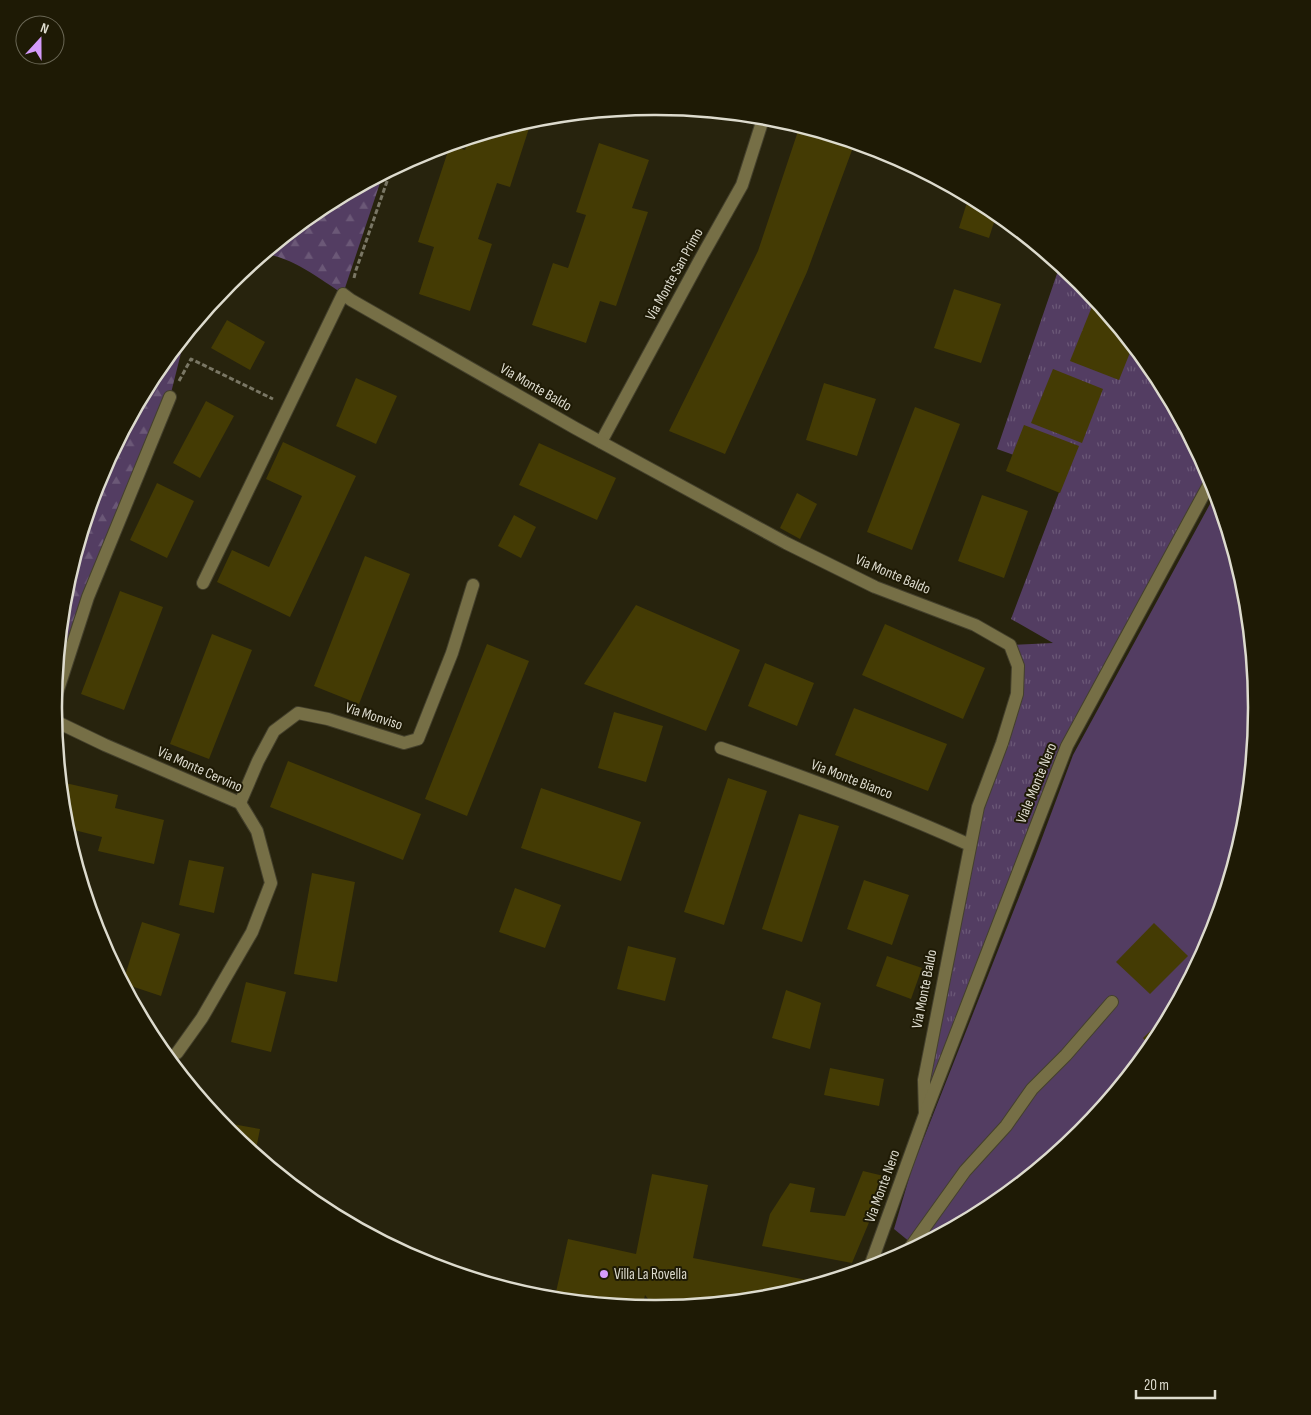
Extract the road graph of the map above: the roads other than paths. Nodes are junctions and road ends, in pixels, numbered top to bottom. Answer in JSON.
{"nodes":[{"id":1,"x":761,"y":124,"type":"edge"},
{"id":2,"x":170,"y":397,"type":"road end"},
{"id":3,"x":601,"y":442,"type":"junction"},
{"id":4,"x":1207,"y":490,"type":"edge"},
{"id":5,"x":203,"y":583,"type":"dead end"},
{"id":6,"x":473,"y":586,"type":"dead end"},
{"id":7,"x":64,"y":672,"type":"edge"},
{"id":8,"x":63,"y":725,"type":"edge"},
{"id":9,"x":721,"y":748,"type":"dead end"},
{"id":10,"x":240,"y":803,"type":"junction"},
{"id":11,"x":970,"y":844,"type":"junction"},
{"id":12,"x":1112,"y":1002,"type":"dead end"},
{"id":13,"x":177,"y":1053,"type":"dead end"},
{"id":14,"x":925,"y":1114,"type":"junction"},
{"id":15,"x":916,"y":1240,"type":"edge"},
{"id":16,"x":873,"y":1259,"type":"edge"}],
"edges":[{"from":1,"to":3,"type":"street","name":"Via Monte San Primo"},
{"from":2,"to":7,"type":"street"},
{"from":3,"to":5,"type":"street","name":"Via Monte Baldo"},
{"from":3,"to":11,"type":"street","name":"Via Monte Baldo"},
{"from":4,"to":14,"type":"street","name":"Viale Monte Nero"},
{"from":6,"to":10,"type":"street","name":"Via Monviso"},
{"from":8,"to":10,"type":"street","name":"Via Monte Cervino"},
{"from":9,"to":11,"type":"street","name":"Via Monte Bianco"},
{"from":10,"to":13,"type":"street","name":"Via Monte Cervino"},
{"from":11,"to":14,"type":"street","name":"Via Monte Baldo"},
{"from":12,"to":15,"type":"street"},
{"from":14,"to":16,"type":"street","name":"Via Monte Nero"}]}
